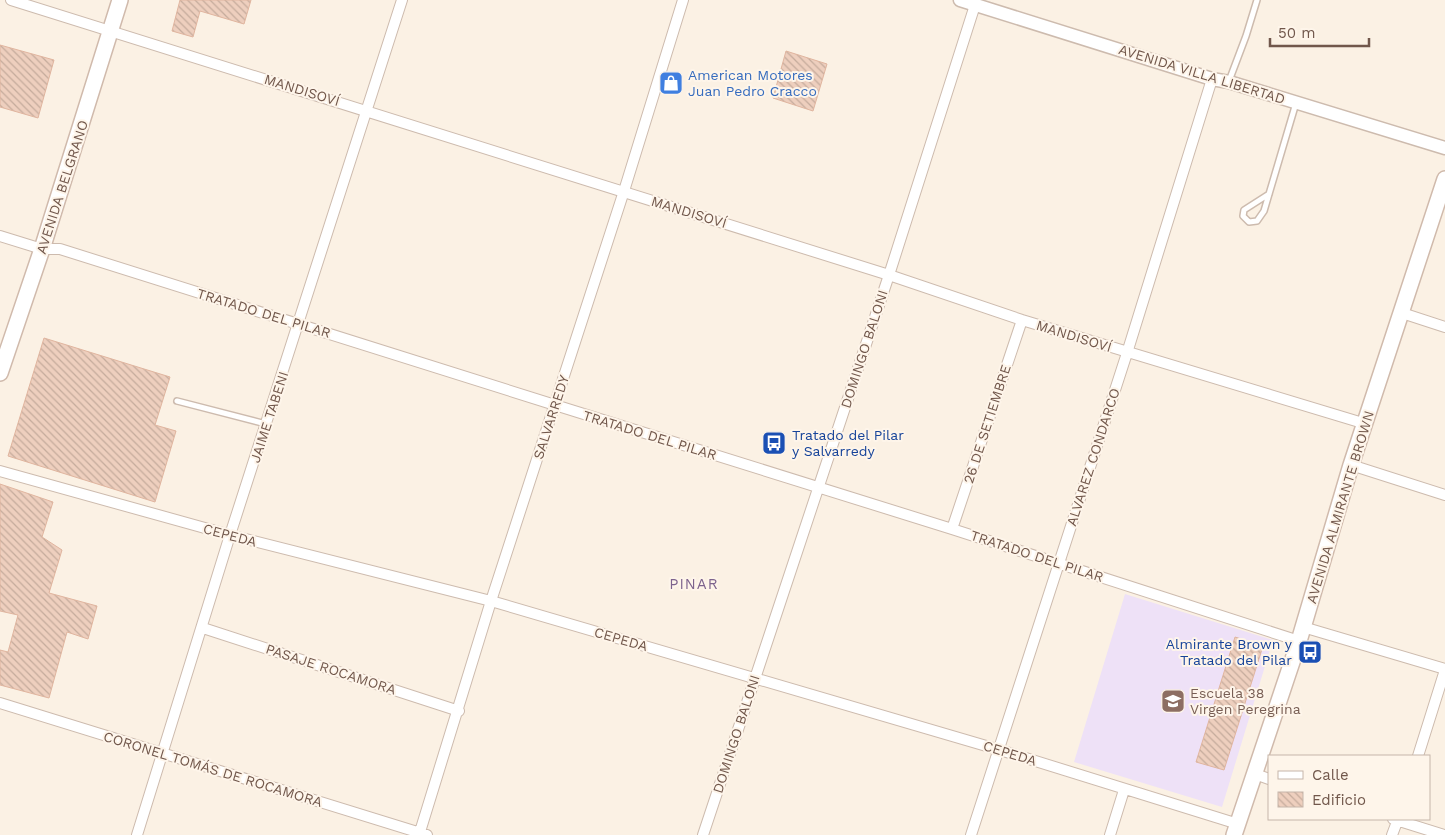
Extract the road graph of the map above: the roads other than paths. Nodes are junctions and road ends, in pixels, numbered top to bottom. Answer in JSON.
{"nodes":[{"id":1,"x":12,"y":0,"type":"edge"},
{"id":2,"x":120,"y":0,"type":"edge"},
{"id":3,"x":402,"y":0,"type":"edge"},
{"id":4,"x":683,"y":0,"type":"edge"},
{"id":5,"x":960,"y":0,"type":"edge"},
{"id":6,"x":1257,"y":0,"type":"edge"},
{"id":7,"x":975,"y":5,"type":"junction"},
{"id":8,"x":111,"y":30,"type":"junction"},
{"id":9,"x":1212,"y":78,"type":"junction"},
{"id":10,"x":1229,"y":82,"type":"junction"},
{"id":11,"x":1296,"y":103,"type":"junction"},
{"id":12,"x":368,"y":111,"type":"junction"},
{"id":13,"x":1445,"y":148,"type":"edge"},
{"id":14,"x":1445,"y":179,"type":"edge"},
{"id":15,"x":624,"y":192,"type":"junction"},
{"id":16,"x":1269,"y":194,"type":"junction"},
{"id":17,"x":0,"y":236,"type":"edge"},
{"id":18,"x":42,"y":248,"type":"junction"},
{"id":19,"x":889,"y":274,"type":"junction"},
{"id":20,"x":1402,"y":313,"type":"junction"},
{"id":21,"x":1022,"y":320,"type":"junction"},
{"id":22,"x":299,"y":324,"type":"junction"},
{"id":23,"x":1445,"y":327,"type":"edge"},
{"id":24,"x":1127,"y":353,"type":"junction"},
{"id":25,"x":0,"y":373,"type":"edge"},
{"id":26,"x":177,"y":401,"type":"dead end"},
{"id":27,"x":555,"y":406,"type":"junction"},
{"id":28,"x":266,"y":424,"type":"junction"},
{"id":29,"x":1366,"y":424,"type":"junction"},
{"id":30,"x":1351,"y":465,"type":"junction"},
{"id":31,"x":0,"y":471,"type":"edge"},
{"id":32,"x":818,"y":488,"type":"junction"},
{"id":33,"x":1445,"y":495,"type":"edge"},
{"id":34,"x":952,"y":529,"type":"junction"},
{"id":35,"x":230,"y":535,"type":"junction"},
{"id":36,"x":1059,"y":564,"type":"junction"},
{"id":37,"x":491,"y":601,"type":"junction"},
{"id":38,"x":203,"y":628,"type":"junction"},
{"id":39,"x":1301,"y":634,"type":"junction"},
{"id":40,"x":1445,"y":669,"type":"edge"},
{"id":41,"x":755,"y":678,"type":"junction"},
{"id":42,"x":0,"y":703,"type":"edge"},
{"id":43,"x":459,"y":710,"type":"junction"},
{"id":44,"x":1000,"y":750,"type":"junction"},
{"id":45,"x":163,"y":754,"type":"junction"},
{"id":46,"x":1418,"y":755,"type":"edge"},
{"id":47,"x":1262,"y":776,"type":"edge"},
{"id":48,"x":1124,"y":790,"type":"junction"},
{"id":49,"x":1396,"y":820,"type":"edge"},
{"id":50,"x":1399,"y":820,"type":"edge"},
{"id":51,"x":1236,"y":829,"type":"edge"},
{"id":52,"x":422,"y":834,"type":"edge"},
{"id":53,"x":137,"y":835,"type":"edge"},
{"id":54,"x":703,"y":835,"type":"edge"},
{"id":55,"x":972,"y":835,"type":"edge"},
{"id":56,"x":1110,"y":835,"type":"edge"},
{"id":57,"x":1392,"y":835,"type":"edge"},
{"id":58,"x":1444,"y":835,"type":"edge"}],
"edges":[{"from":1,"to":8,"type":"street","name":"MANDISOVÍ"},
{"from":2,"to":8,"type":"main road","name":"AVENIDA BELGRANO"},
{"from":3,"to":12,"type":"street","name":"JAIME TABENI"},
{"from":4,"to":15,"type":"street","name":"SALVARREDY"},
{"from":5,"to":7,"type":"street","name":"AVENIDA VILLA LIBERTAD"},
{"from":6,"to":10,"type":"lane"},
{"from":7,"to":9,"type":"street","name":"AVENIDA VILLA LIBERTAD"},
{"from":7,"to":19,"type":"street","name":"DOMINGO BALONI"},
{"from":8,"to":12,"type":"street","name":"MANDISOVÍ"},
{"from":8,"to":18,"type":"main road","name":"AVENIDA BELGRANO"},
{"from":9,"to":10,"type":"street","name":"AVENIDA VILLA LIBERTAD"},
{"from":9,"to":24,"type":"street","name":"ALVAREZ CONDARCO"},
{"from":10,"to":11,"type":"street","name":"AVENIDA VILLA LIBERTAD"},
{"from":11,"to":13,"type":"street","name":"AVENIDA VILLA LIBERTAD"},
{"from":11,"to":16,"type":"lane"},
{"from":12,"to":15,"type":"street","name":"MANDISOVÍ"},
{"from":12,"to":22,"type":"street","name":"JAIME TABENI"},
{"from":14,"to":20,"type":"main road","name":"AVENIDA ALMIRANTE BROWN"},
{"from":15,"to":19,"type":"street","name":"MANDISOVÍ"},
{"from":15,"to":27,"type":"street","name":"SALVARREDY"},
{"from":16,"to":16,"type":"lane"},
{"from":17,"to":18,"type":"street","name":"TRATADO DEL PILAR"},
{"from":18,"to":22,"type":"street","name":"TRATADO DEL PILAR"},
{"from":18,"to":25,"type":"main road","name":"AVENIDA BELGRANO"},
{"from":19,"to":21,"type":"street","name":"MANDISOVÍ"},
{"from":19,"to":32,"type":"street","name":"DOMINGO BALONI"},
{"from":20,"to":23,"type":"street"},
{"from":20,"to":29,"type":"main road","name":"AVENIDA ALMIRANTE BROWN"},
{"from":21,"to":24,"type":"street","name":"MANDISOVÍ"},
{"from":21,"to":34,"type":"street","name":"26 DE SETIEMBRE"},
{"from":22,"to":27,"type":"street","name":"TRATADO DEL PILAR"},
{"from":22,"to":28,"type":"street","name":"JAIME TABENI"},
{"from":24,"to":29,"type":"street","name":"MANDISOVÍ"},
{"from":24,"to":36,"type":"street","name":"ALVAREZ CONDARCO"},
{"from":26,"to":28,"type":"lane"},
{"from":27,"to":32,"type":"street","name":"TRATADO DEL PILAR"},
{"from":27,"to":37,"type":"street","name":"SALVARREDY"},
{"from":28,"to":35,"type":"street","name":"JAIME TABENI"},
{"from":29,"to":30,"type":"main road","name":"AVENIDA ALMIRANTE BROWN"},
{"from":30,"to":33,"type":"street"},
{"from":30,"to":39,"type":"main road","name":"AVENIDA ALMIRANTE BROWN"},
{"from":31,"to":35,"type":"street","name":"CEPEDA"},
{"from":32,"to":34,"type":"street","name":"TRATADO DEL PILAR"},
{"from":32,"to":41,"type":"street","name":"DOMINGO BALONI"},
{"from":34,"to":36,"type":"street","name":"TRATADO DEL PILAR"},
{"from":35,"to":37,"type":"street","name":"CEPEDA"},
{"from":35,"to":38,"type":"street","name":"JAIME TABENI"},
{"from":36,"to":39,"type":"street","name":"TRATADO DEL PILAR"},
{"from":36,"to":44,"type":"street","name":"ALVAREZ CONDARCO"},
{"from":37,"to":41,"type":"street","name":"CEPEDA"},
{"from":37,"to":43,"type":"street","name":"SALVARREDY"},
{"from":38,"to":43,"type":"street","name":"PASAJE ROCAMORA"},
{"from":38,"to":45,"type":"street","name":"JAIME TABENI"},
{"from":39,"to":40,"type":"street","name":"TRATADO DEL PILAR"},
{"from":39,"to":47,"type":"main road","name":"AVENIDA ALMIRANTE BROWN"},
{"from":40,"to":46,"type":"street"},
{"from":41,"to":44,"type":"street","name":"CEPEDA"},
{"from":41,"to":54,"type":"street","name":"DOMINGO BALONI"},
{"from":42,"to":45,"type":"street","name":"CORONEL TOMÁS DE ROCAMORA"},
{"from":43,"to":52,"type":"street","name":"SALVARREDY"},
{"from":44,"to":48,"type":"street","name":"CEPEDA"},
{"from":44,"to":55,"type":"street","name":"ALVAREZ CONDARCO"},
{"from":45,"to":52,"type":"street","name":"CORONEL TOMÁS DE ROCAMORA"},
{"from":45,"to":53,"type":"street","name":"JAIME TABENI"},
{"from":47,"to":51,"type":"main road","name":"AVENIDA ALMIRANTE BROWN"},
{"from":48,"to":51,"type":"street","name":"CEPEDA"},
{"from":48,"to":56,"type":"street"},
{"from":49,"to":57,"type":"street"},
{"from":50,"to":58,"type":"street"}]}
